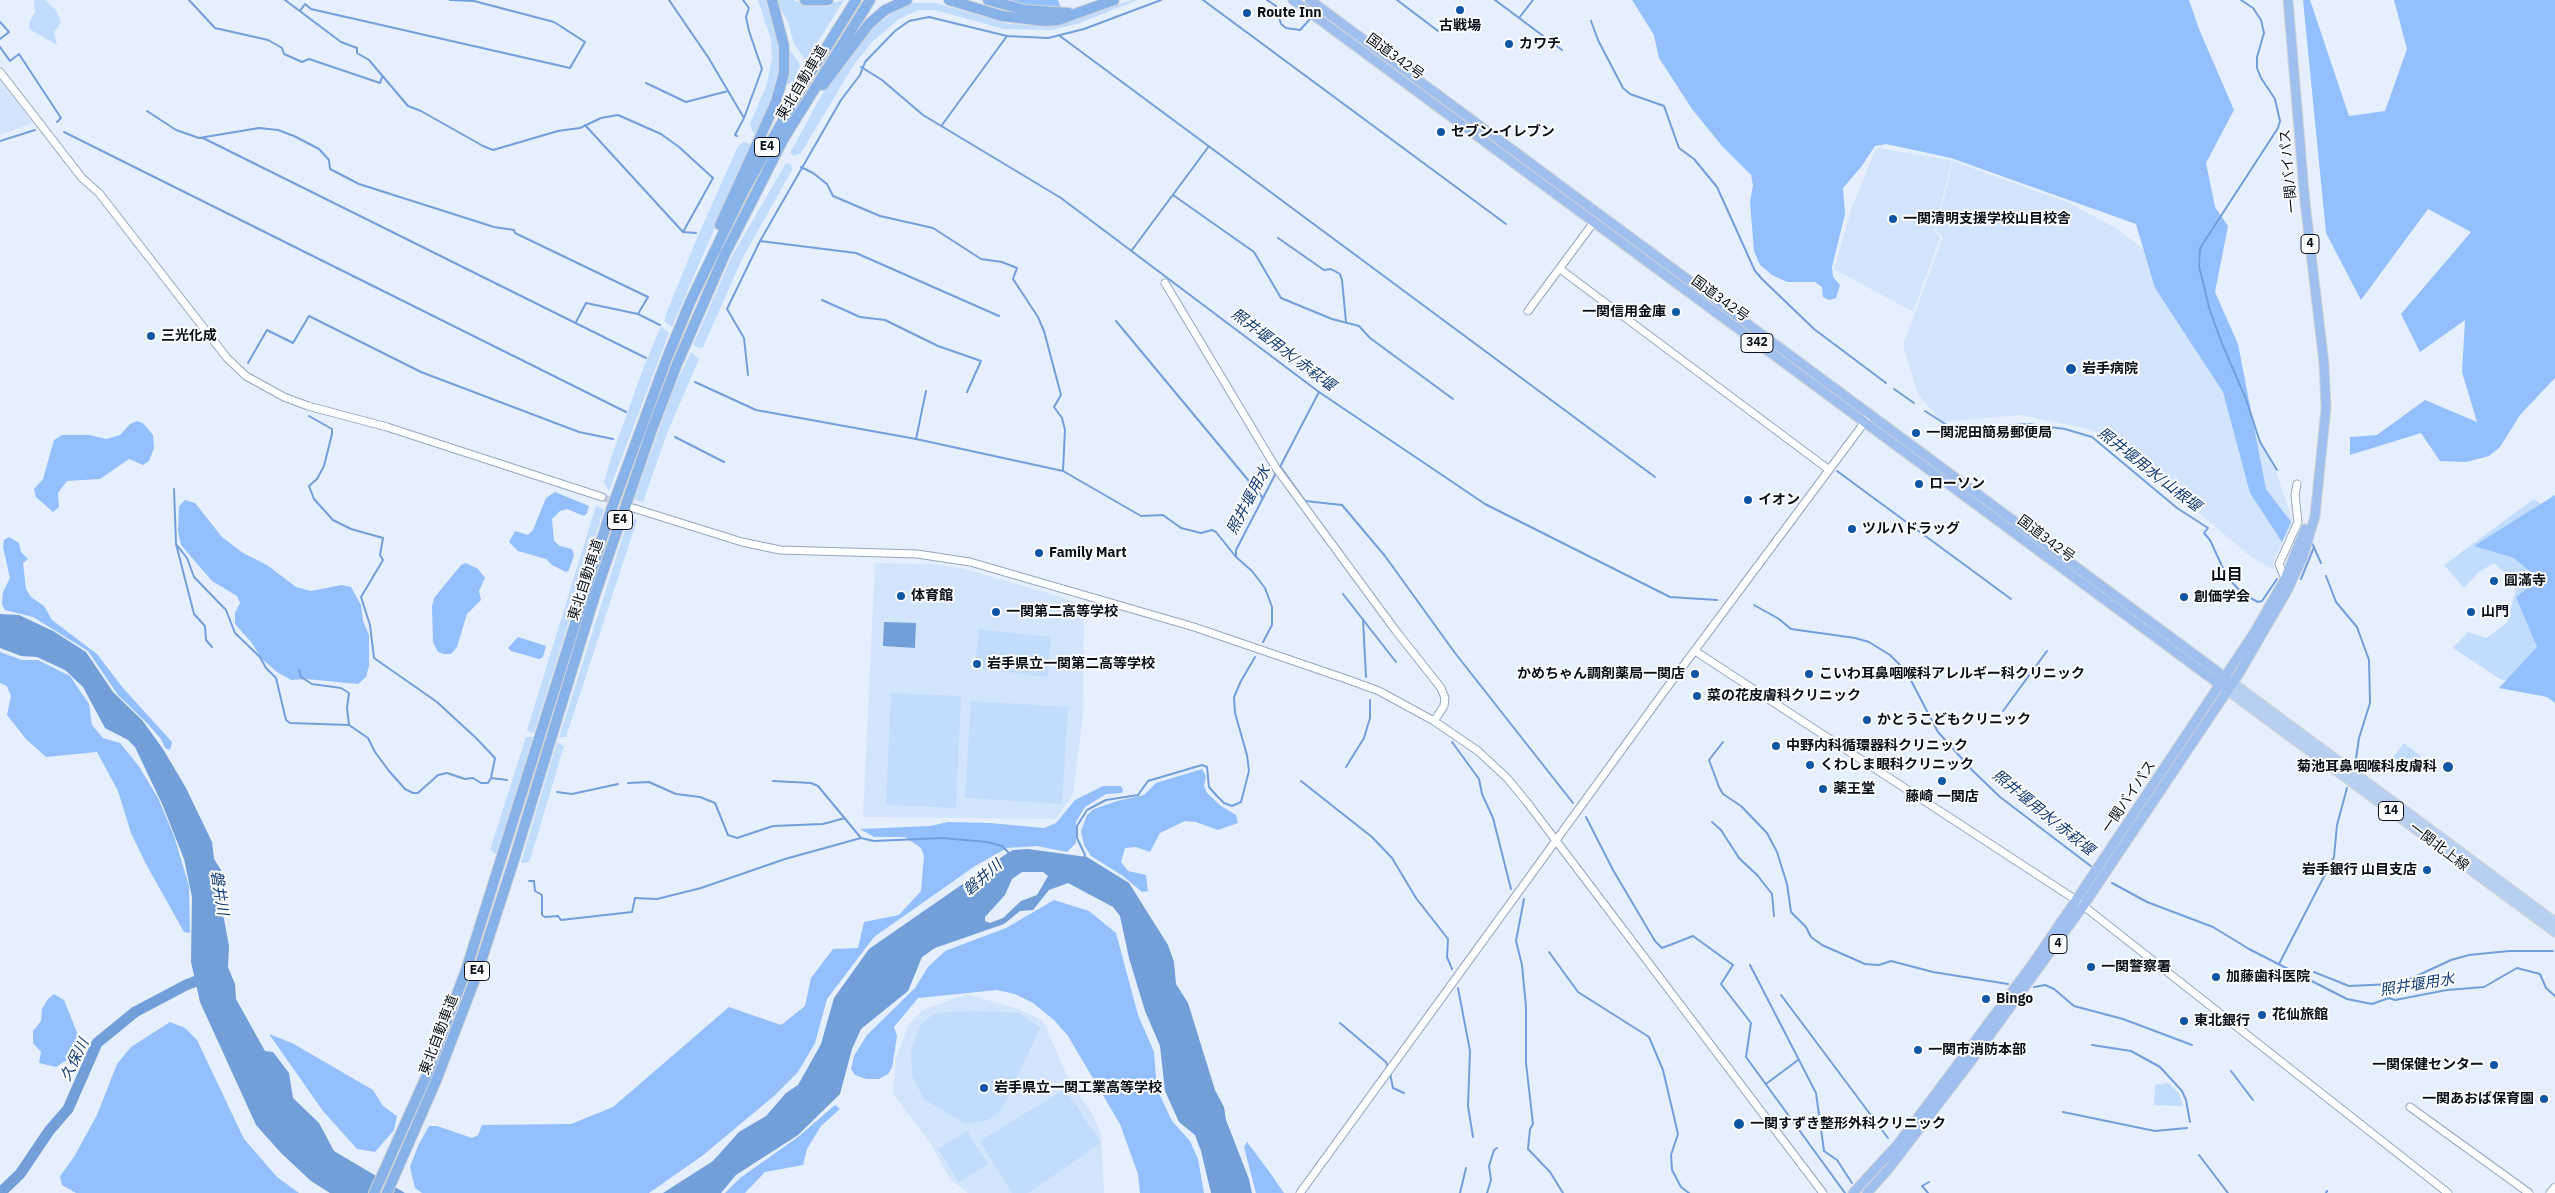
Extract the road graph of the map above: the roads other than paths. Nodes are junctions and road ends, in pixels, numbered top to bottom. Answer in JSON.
{"nodes":[{"id":1,"x":772,"y":0,"type":"edge"},
{"id":2,"x":805,"y":0,"type":"edge"},
{"id":3,"x":828,"y":0,"type":"edge"},
{"id":4,"x":856,"y":0,"type":"edge"},
{"id":5,"x":870,"y":0,"type":"edge"},
{"id":6,"x":907,"y":0,"type":"edge"},
{"id":7,"x":949,"y":0,"type":"edge"},
{"id":8,"x":988,"y":0,"type":"edge"},
{"id":9,"x":1114,"y":0,"type":"edge"},
{"id":10,"x":1294,"y":0,"type":"edge"},
{"id":11,"x":1310,"y":0,"type":"edge"},
{"id":12,"x":2288,"y":0,"type":"edge"},
{"id":13,"x":1075,"y":14,"type":"junction"},
{"id":14,"x":0,"y":72,"type":"edge"},
{"id":15,"x":756,"y":192,"type":"junction"},
{"id":16,"x":1594,"y":222,"type":"junction"},
{"id":17,"x":1560,"y":269,"type":"junction"},
{"id":18,"x":1165,"y":283,"type":"dead end"},
{"id":19,"x":691,"y":300,"type":"junction"},
{"id":20,"x":1528,"y":311,"type":"dead end"},
{"id":21,"x":1867,"y":418,"type":"junction"},
{"id":22,"x":1828,"y":469,"type":"junction"},
{"id":23,"x":2297,"y":484,"type":"dead end"},
{"id":24,"x":2318,"y":488,"type":"junction"},
{"id":25,"x":602,"y":497,"type":"tunnel mouth"},
{"id":26,"x":633,"y":508,"type":"tunnel mouth"},
{"id":27,"x":2285,"y":579,"type":"junction"},
{"id":28,"x":1695,"y":651,"type":"junction"},
{"id":29,"x":2226,"y":684,"type":"junction"},
{"id":30,"x":1434,"y":721,"type":"junction"},
{"id":31,"x":1556,"y":840,"type":"junction"},
{"id":32,"x":2080,"y":903,"type":"junction"},
{"id":33,"x":2555,"y":922,"type":"edge"},
{"id":34,"x":2555,"y":932,"type":"edge"},
{"id":35,"x":2410,"y":1107,"type":"dead end"},
{"id":36,"x":2555,"y":1187,"type":"edge"},
{"id":37,"x":374,"y":1193,"type":"edge"},
{"id":38,"x":387,"y":1193,"type":"edge"},
{"id":39,"x":1300,"y":1193,"type":"edge"},
{"id":40,"x":1823,"y":1193,"type":"edge"},
{"id":41,"x":1853,"y":1193,"type":"edge"},
{"id":42,"x":1867,"y":1193,"type":"edge"},
{"id":43,"x":2448,"y":1193,"type":"edge"},
{"id":44,"x":2529,"y":1193,"type":"edge"},
{"id":45,"x":2550,"y":1193,"type":"edge"}],
"edges":[{"from":1,"to":19,"type":"highway"},
{"from":2,"to":3,"type":"highway"},
{"from":4,"to":19,"type":"highway","name":"東北自動車道","number":"E4"},
{"from":5,"to":15,"type":"highway","name":"東北自動車道","number":"E4"},
{"from":6,"to":15,"type":"highway"},
{"from":7,"to":13,"type":"highway"},
{"from":8,"to":13,"type":"highway"},
{"from":9,"to":13,"type":"highway"},
{"from":10,"to":16,"type":"highway","name":"国道342号","number":"342"},
{"from":11,"to":21,"type":"highway","name":"国道342号","number":"342"},
{"from":12,"to":24,"type":"highway","name":"一関バイパス","number":"4"},
{"from":14,"to":25,"type":"street"},
{"from":15,"to":38,"type":"highway","name":"東北自動車道","number":"E4"},
{"from":16,"to":17,"type":"street"},
{"from":16,"to":21,"type":"highway","name":"国道342号","number":"342"},
{"from":17,"to":20,"type":"street"},
{"from":17,"to":22,"type":"street"},
{"from":18,"to":30,"type":"street"},
{"from":19,"to":37,"type":"highway","name":"東北自動車道","number":"E4"},
{"from":21,"to":22,"type":"street"},
{"from":21,"to":29,"type":"highway","name":"国道342号","number":"342"},
{"from":22,"to":28,"type":"street"},
{"from":23,"to":27,"type":"street"},
{"from":24,"to":27,"type":"highway","name":"一関バイパス","number":"4"},
{"from":24,"to":29,"type":"highway","name":"一関バイパス","number":"4"},
{"from":26,"to":30,"type":"street"},
{"from":27,"to":29,"type":"highway","name":"一関バイパス","number":"4"},
{"from":28,"to":31,"type":"street"},
{"from":28,"to":32,"type":"street"},
{"from":29,"to":32,"type":"highway","name":"一関バイパス","number":"4"},
{"from":29,"to":33,"type":"main road","name":"一関北上線","number":"14"},
{"from":29,"to":34,"type":"main road","name":"一関北上線","number":"14"},
{"from":30,"to":31,"type":"street"},
{"from":31,"to":39,"type":"street"},
{"from":31,"to":40,"type":"street"},
{"from":32,"to":41,"type":"highway","name":"一関バイパス","number":"4"},
{"from":32,"to":42,"type":"highway","name":"一関バイパス","number":"4"},
{"from":32,"to":43,"type":"street"},
{"from":35,"to":44,"type":"street"},
{"from":36,"to":45,"type":"street"}]}
